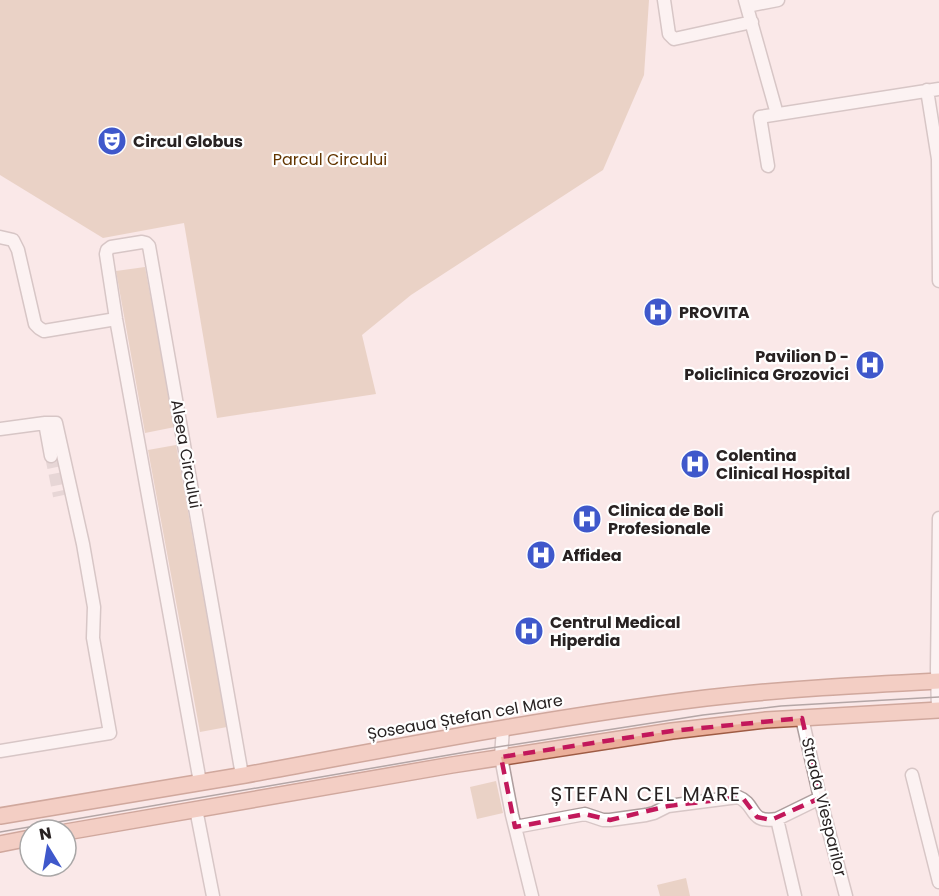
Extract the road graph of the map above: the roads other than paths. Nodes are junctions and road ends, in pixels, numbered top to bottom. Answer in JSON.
{"nodes":[{"id":1,"x":664,"y":0,"type":"edge"},
{"id":2,"x":778,"y":0,"type":"edge"},
{"id":3,"x":746,"y":3,"type":"edge"},
{"id":4,"x":752,"y":22,"type":"junction"},
{"id":5,"x":933,"y":89,"type":"edge"},
{"id":6,"x":777,"y":114,"type":"junction"},
{"id":7,"x":938,"y":159,"type":"edge"},
{"id":8,"x":768,"y":166,"type":"dead end"},
{"id":9,"x":0,"y":237,"type":"edge"},
{"id":10,"x":939,"y":281,"type":"edge"},
{"id":11,"x":116,"y":319,"type":"junction"},
{"id":12,"x":45,"y":423,"type":"junction"},
{"id":13,"x":0,"y":429,"type":"edge"},
{"id":14,"x":51,"y":456,"type":"tunnel mouth"},
{"id":15,"x":939,"y":518,"type":"edge"},
{"id":16,"x":938,"y":681,"type":"edge"},
{"id":17,"x":939,"y":710,"type":"edge"},
{"id":18,"x":802,"y":718,"type":"junction"},
{"id":19,"x":503,"y":728,"type":"junction"},
{"id":20,"x":0,"y":751,"type":"edge"},
{"id":21,"x":501,"y":757,"type":"junction"},
{"id":22,"x":242,"y":775,"type":"junction"},
{"id":23,"x":912,"y":775,"type":"dead end"},
{"id":24,"x":200,"y":782,"type":"junction"},
{"id":25,"x":820,"y":798,"type":"junction"},
{"id":26,"x":196,"y":809,"type":"junction"},
{"id":27,"x":0,"y":816,"type":"edge"},
{"id":28,"x":777,"y":819,"type":"junction"},
{"id":29,"x":515,"y":827,"type":"junction"},
{"id":30,"x":78,"y":830,"type":"edge"},
{"id":31,"x":18,"y":840,"type":"edge"},
{"id":32,"x":0,"y":844,"type":"edge"},
{"id":33,"x":939,"y":882,"type":"edge"},
{"id":34,"x":213,"y":896,"type":"edge"},
{"id":35,"x":532,"y":896,"type":"edge"},
{"id":36,"x":795,"y":896,"type":"edge"},
{"id":37,"x":846,"y":896,"type":"edge"}],
"edges":[{"from":1,"to":4,"type":"street"},
{"from":2,"to":3,"type":"street"},
{"from":3,"to":4,"type":"street"},
{"from":4,"to":6,"type":"street"},
{"from":5,"to":6,"type":"street"},
{"from":5,"to":7,"type":"street"},
{"from":6,"to":8,"type":"street"},
{"from":7,"to":10,"type":"street"},
{"from":9,"to":11,"type":"street"},
{"from":11,"to":22,"type":"street","name":"Aleea Circului"},
{"from":11,"to":24,"type":"street","name":"Aleea Circului"},
{"from":12,"to":13,"type":"street"},
{"from":12,"to":14,"type":"street"},
{"from":12,"to":20,"type":"street"},
{"from":15,"to":16,"type":"street"},
{"from":16,"to":17,"type":"street"},
{"from":16,"to":19,"type":"main road","name":"Șoseaua Ștefan cel Mare"},
{"from":17,"to":18,"type":"main road"},
{"from":18,"to":21,"type":"main road"},
{"from":18,"to":25,"type":"street","name":"Strada Viesparilor"},
{"from":19,"to":21,"type":"street"},
{"from":19,"to":22,"type":"main road","name":"Șoseaua Ștefan cel Mare"},
{"from":21,"to":26,"type":"main road"},
{"from":21,"to":29,"type":"street"},
{"from":22,"to":24,"type":"main road","name":"Șoseaua Ștefan cel Mare"},
{"from":23,"to":33,"type":"street"},
{"from":24,"to":27,"type":"main road","name":"Șoseaua Ștefan cel Mare"},
{"from":25,"to":28,"type":"street"},
{"from":25,"to":37,"type":"street","name":"Strada Viesparilor"},
{"from":26,"to":30,"type":"main road"},
{"from":26,"to":34,"type":"street"},
{"from":28,"to":29,"type":"street"},
{"from":28,"to":36,"type":"street"},
{"from":29,"to":35,"type":"street"},
{"from":31,"to":32,"type":"main road"}]}
